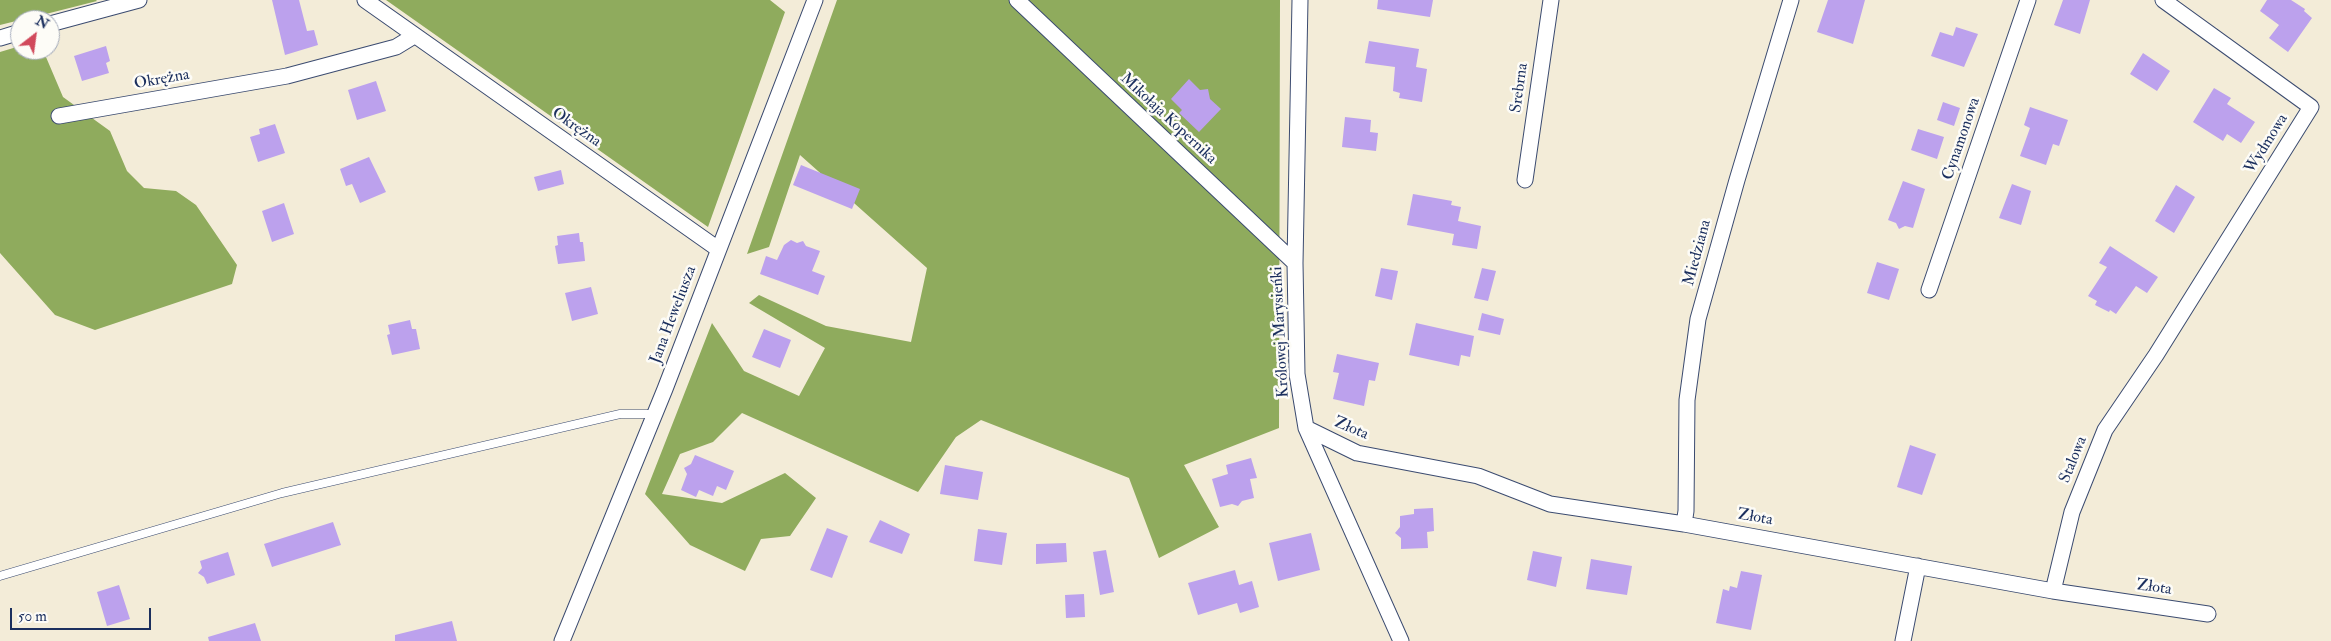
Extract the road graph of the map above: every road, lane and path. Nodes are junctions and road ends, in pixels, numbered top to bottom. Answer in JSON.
{"nodes":[{"id":1,"x":139,"y":0,"type":"edge"},
{"id":2,"x":364,"y":0,"type":"edge"},
{"id":3,"x":815,"y":0,"type":"edge"},
{"id":4,"x":1017,"y":0,"type":"edge"},
{"id":5,"x":1300,"y":0,"type":"edge"},
{"id":6,"x":1551,"y":0,"type":"edge"},
{"id":7,"x":1791,"y":0,"type":"edge"},
{"id":8,"x":2028,"y":0,"type":"edge"},
{"id":9,"x":2163,"y":0,"type":"edge"},
{"id":10,"x":60,"y":21,"type":"edge"},
{"id":11,"x":414,"y":36,"type":"junction"},
{"id":12,"x":59,"y":116,"type":"dead end"},
{"id":13,"x":1525,"y":180,"type":"dead end"},
{"id":14,"x":718,"y":250,"type":"junction"},
{"id":15,"x":1295,"y":263,"type":"junction"},
{"id":16,"x":1929,"y":290,"type":"dead end"},
{"id":17,"x":2156,"y":355,"type":"joint"},
{"id":18,"x":654,"y":414,"type":"junction"},
{"id":19,"x":1306,"y":428,"type":"junction"},
{"id":20,"x":1684,"y":524,"type":"junction"},
{"id":21,"x":1918,"y":566,"type":"junction"},
{"id":22,"x":0,"y":576,"type":"edge"},
{"id":23,"x":2053,"y":591,"type":"junction"},
{"id":24,"x":2208,"y":614,"type":"dead end"},
{"id":25,"x":562,"y":641,"type":"edge"},
{"id":26,"x":1401,"y":641,"type":"edge"},
{"id":27,"x":1903,"y":641,"type":"edge"}],
"edges":[{"from":1,"to":10,"type":"street"},
{"from":2,"to":11,"type":"street","name":"Okrężna"},
{"from":3,"to":14,"type":"street","name":"Jana Heweliusza"},
{"from":4,"to":15,"type":"street","name":"Mikołaja Kopernika"},
{"from":5,"to":15,"type":"street","name":"Królowej Marysieńki"},
{"from":6,"to":13,"type":"street","name":"Srebrna"},
{"from":7,"to":20,"type":"street","name":"Miedziana"},
{"from":8,"to":16,"type":"street","name":"Cynamonowa"},
{"from":9,"to":17,"type":"street","name":"Wydmowa"},
{"from":11,"to":12,"type":"street","name":"Okrężna"},
{"from":11,"to":14,"type":"street","name":"Okrężna"},
{"from":14,"to":18,"type":"street","name":"Jana Heweliusza"},
{"from":15,"to":19,"type":"street","name":"Królowej Marysieńki"},
{"from":17,"to":23,"type":"street","name":"Stalowa"},
{"from":18,"to":22,"type":"lane"},
{"from":18,"to":25,"type":"street","name":"Jana Heweliusza"},
{"from":19,"to":20,"type":"street","name":"Złota"},
{"from":19,"to":26,"type":"street","name":"Królowej Marysieńki"},
{"from":20,"to":21,"type":"street","name":"Złota"},
{"from":21,"to":23,"type":"street","name":"Złota"},
{"from":21,"to":27,"type":"street"},
{"from":23,"to":24,"type":"street","name":"Złota"}]}
